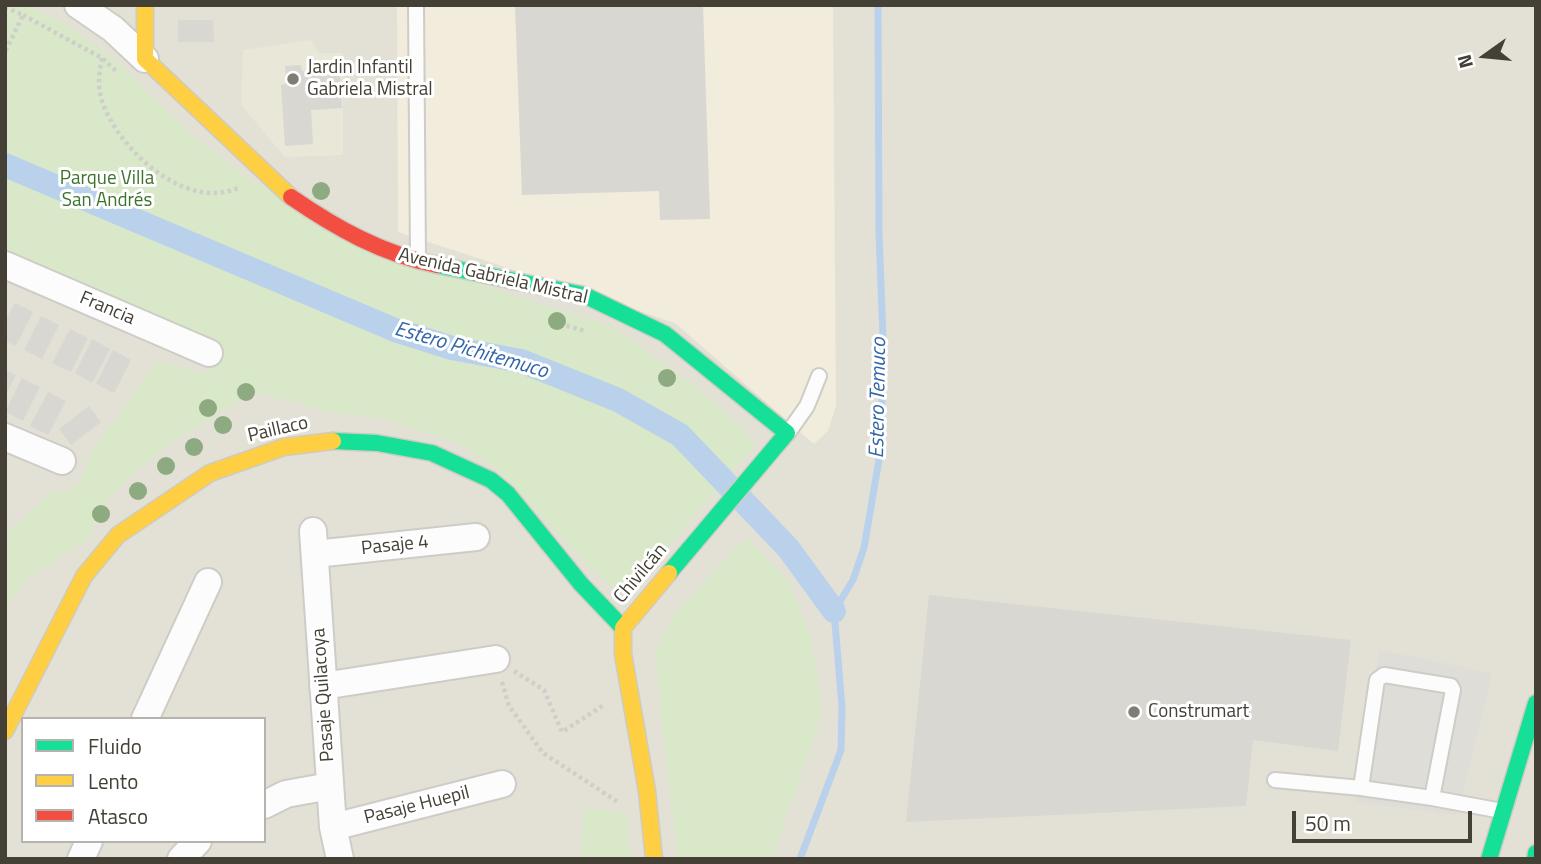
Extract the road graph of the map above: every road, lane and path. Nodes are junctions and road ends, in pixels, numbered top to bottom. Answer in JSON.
{"nodes":[{"id":1,"x":78,"y":5,"type":"edge"},
{"id":2,"x":145,"y":5,"type":"edge"},
{"id":3,"x":416,"y":5,"type":"edge"},
{"id":4,"x":5,"y":7,"type":"edge"},
{"id":5,"x":5,"y":52,"type":"edge"},
{"id":6,"x":102,"y":58,"type":"dead end"},
{"id":7,"x":145,"y":59,"type":"junction"},
{"id":8,"x":247,"y":184,"type":"dead end"},
{"id":9,"x":418,"y":261,"type":"junction"},
{"id":10,"x":5,"y":265,"type":"edge"},
{"id":11,"x":209,"y":353,"type":"dead end"},
{"id":12,"x":819,"y":376,"type":"dead end"},
{"id":13,"x":787,"y":433,"type":"junction"},
{"id":14,"x":5,"y":437,"type":"edge"},
{"id":15,"x":62,"y":461,"type":"dead end"},
{"id":16,"x":476,"y":537,"type":"dead end"},
{"id":17,"x":314,"y":542,"type":"joint"},
{"id":18,"x":208,"y":582,"type":"dead end"},
{"id":19,"x":623,"y":628,"type":"junction"},
{"id":20,"x":496,"y":659,"type":"junction"},
{"id":21,"x":323,"y":687,"type":"junction"},
{"id":22,"x":628,"y":689,"type":"junction"},
{"id":23,"x":1536,"y":703,"type":"edge"},
{"id":24,"x":146,"y":717,"type":"edge"},
{"id":25,"x":5,"y":731,"type":"edge"},
{"id":26,"x":1275,"y":780,"type":"dead end"},
{"id":27,"x":502,"y":784,"type":"dead end"},
{"id":28,"x":330,"y":786,"type":"junction"},
{"id":29,"x":1361,"y":788,"type":"junction"},
{"id":30,"x":1432,"y":798,"type":"junction"},
{"id":31,"x":266,"y":804,"type":"edge"},
{"id":32,"x":1502,"y":811,"type":"junction"},
{"id":33,"x":651,"y":825,"type":"junction"},
{"id":34,"x":333,"y":828,"type":"junction"},
{"id":35,"x":88,"y":843,"type":"edge"},
{"id":36,"x":196,"y":843,"type":"edge"},
{"id":37,"x":1536,"y":853,"type":"edge"},
{"id":38,"x":81,"y":859,"type":"edge"},
{"id":39,"x":181,"y":859,"type":"edge"},
{"id":40,"x":340,"y":859,"type":"edge"},
{"id":41,"x":654,"y":859,"type":"edge"},
{"id":42,"x":1489,"y":859,"type":"edge"},
{"id":43,"x":1535,"y":859,"type":"edge"}],
"edges":[{"from":1,"to":7,"type":"street","name":"Avenida Gabriela Mistral"},
{"from":2,"to":7,"type":"street"},
{"from":3,"to":9,"type":"lane"},
{"from":4,"to":5,"type":"path"},
{"from":6,"to":8,"type":"path"},
{"from":7,"to":9,"type":"street","name":"Avenida Gabriela Mistral"},
{"from":9,"to":13,"type":"street","name":"Avenida Gabriela Mistral"},
{"from":10,"to":11,"type":"street","name":"Francia"},
{"from":12,"to":13,"type":"lane"},
{"from":13,"to":19,"type":"street","name":"Chivilcán"},
{"from":14,"to":15,"type":"street"},
{"from":16,"to":17,"type":"street","name":"Pasaje 4"},
{"from":17,"to":21,"type":"street","name":"Pasaje Quilacoya"},
{"from":18,"to":24,"type":"street"},
{"from":19,"to":22,"type":"street","name":"Chivilcán"},
{"from":19,"to":25,"type":"street","name":"Paillaco"},
{"from":20,"to":21,"type":"street"},
{"from":20,"to":22,"type":"path"},
{"from":20,"to":33,"type":"path"},
{"from":21,"to":28,"type":"street","name":"Pasaje Quilacoya"},
{"from":22,"to":33,"type":"street","name":"Chivilcán"},
{"from":23,"to":32,"type":"street"},
{"from":26,"to":29,"type":"lane"},
{"from":27,"to":34,"type":"street","name":"Pasaje Huepil"},
{"from":28,"to":31,"type":"street"},
{"from":28,"to":34,"type":"street","name":"Pasaje Quilacoya"},
{"from":29,"to":30,"type":"lane"},
{"from":29,"to":30,"type":"lane"},
{"from":30,"to":32,"type":"lane"},
{"from":32,"to":42,"type":"street"},
{"from":33,"to":41,"type":"street","name":"Chivilcán"},
{"from":34,"to":40,"type":"street","name":"Pasaje Quilacoya"},
{"from":35,"to":38,"type":"street"},
{"from":36,"to":39,"type":"street"},
{"from":37,"to":43,"type":"street"}]}
